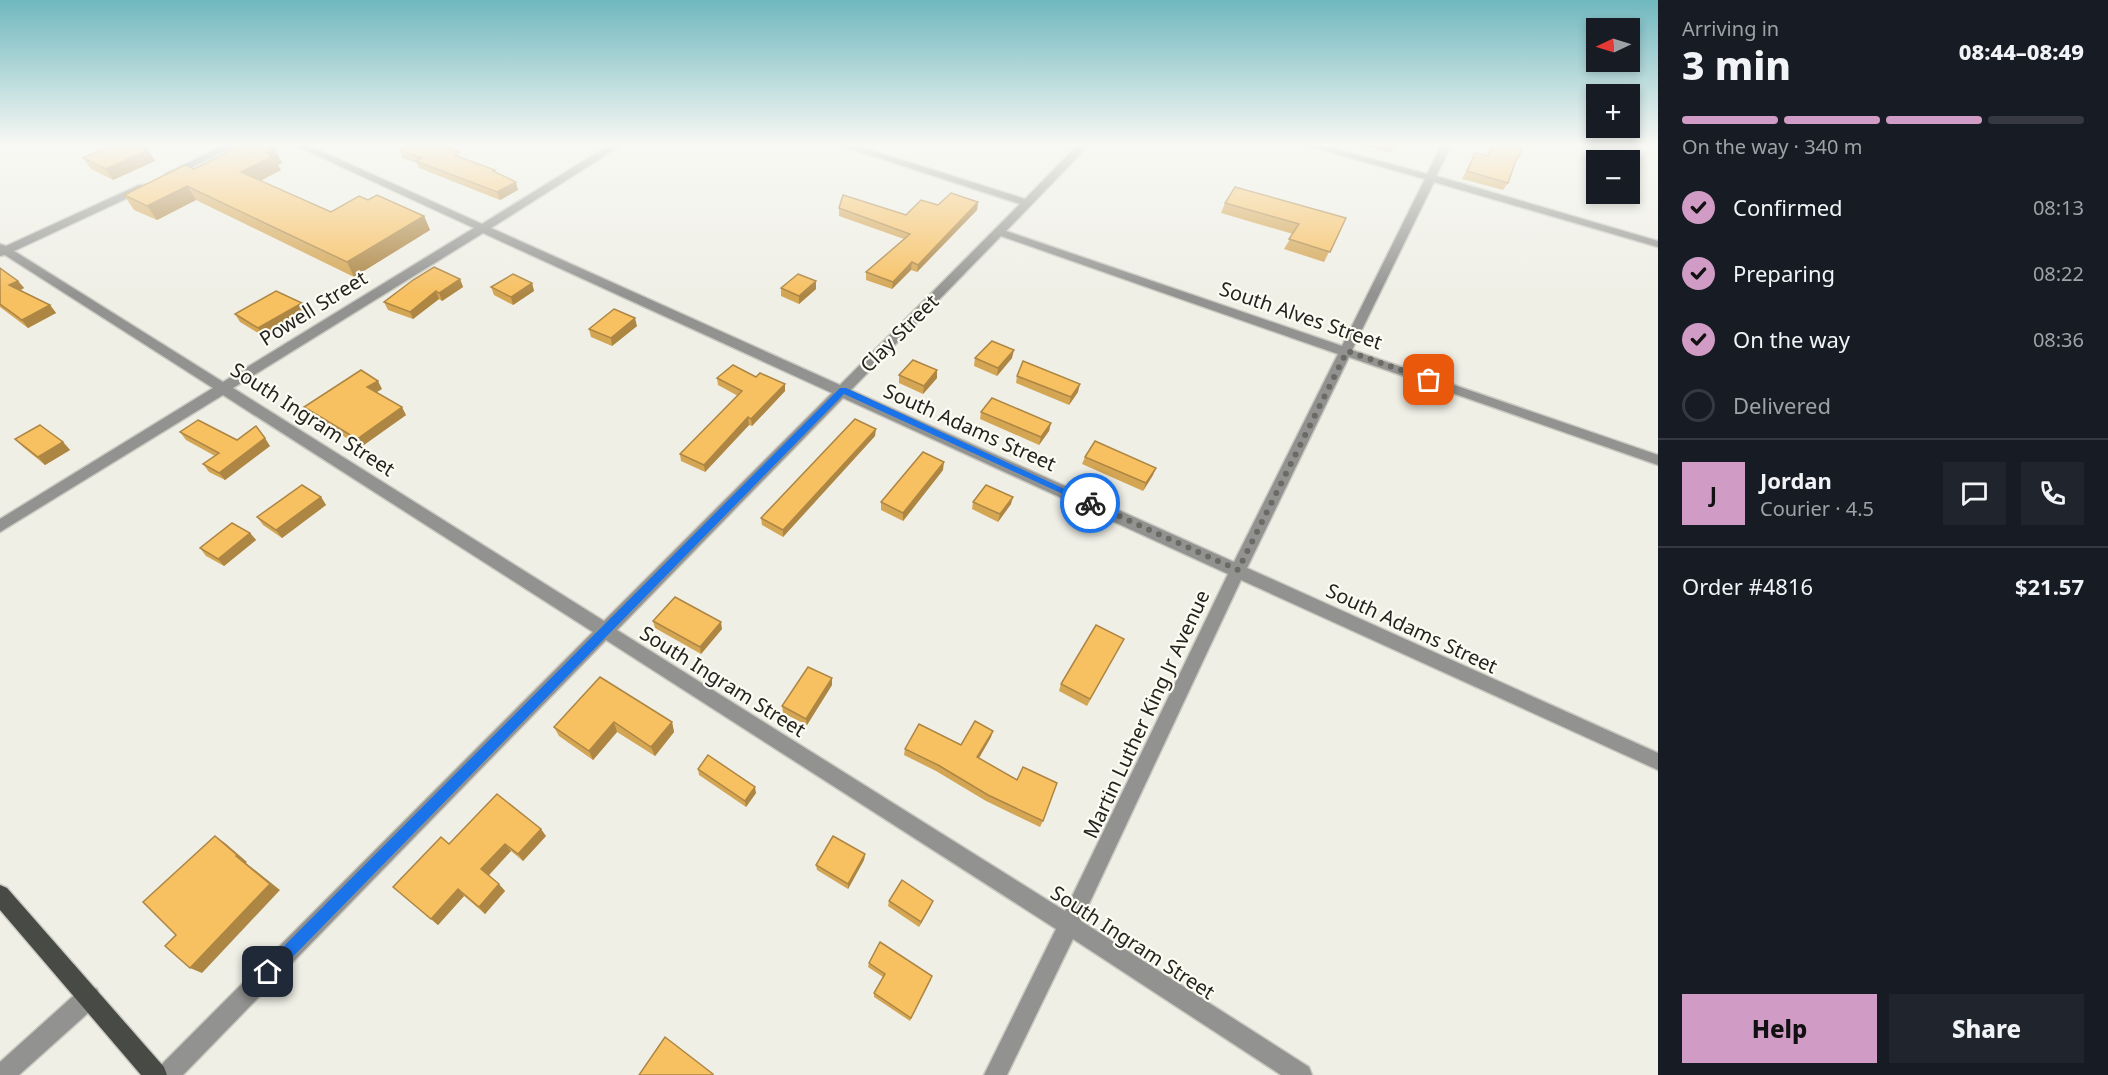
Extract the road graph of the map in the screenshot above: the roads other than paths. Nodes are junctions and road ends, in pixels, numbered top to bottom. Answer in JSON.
{"nodes":[{"id":1,"x":125,"y":194,"type":"edge"},
{"id":2,"x":408,"y":194,"type":"edge"},
{"id":3,"x":535,"y":194,"type":"edge"},
{"id":4,"x":1000,"y":194,"type":"edge"},
{"id":5,"x":1037,"y":194,"type":"edge"},
{"id":6,"x":1424,"y":194,"type":"edge"},
{"id":7,"x":1487,"y":194,"type":"edge"},
{"id":8,"x":1028,"y":203,"type":"junction"},
{"id":9,"x":480,"y":227,"type":"junction"},
{"id":10,"x":999,"y":232,"type":"junction"},
{"id":11,"x":1658,"y":244,"type":"edge"},
{"id":12,"x":2,"y":250,"type":"edge"},
{"id":13,"x":1347,"y":351,"type":"junction"},
{"id":14,"x":223,"y":386,"type":"junction"},
{"id":15,"x":843,"y":390,"type":"junction"},
{"id":16,"x":1658,"y":460,"type":"edge"},
{"id":17,"x":0,"y":526,"type":"edge"},
{"id":18,"x":1238,"y":570,"type":"junction"},
{"id":19,"x":603,"y":630,"type":"junction"},
{"id":20,"x":1658,"y":762,"type":"edge"},
{"id":21,"x":0,"y":895,"type":"edge"},
{"id":22,"x":1069,"y":925,"type":"junction"},
{"id":23,"x":89,"y":997,"type":"junction"},
{"id":24,"x":2,"y":1075,"type":"edge"},
{"id":25,"x":156,"y":1075,"type":"edge"},
{"id":26,"x":167,"y":1075,"type":"edge"},
{"id":27,"x":994,"y":1075,"type":"edge"},
{"id":28,"x":1300,"y":1075,"type":"edge"}],
"edges":[{"from":1,"to":12,"type":"street"},
{"from":2,"to":9,"type":"street","name":"South Adams Street"},
{"from":3,"to":9,"type":"street","name":"Powell Street"},
{"from":4,"to":8,"type":"street"},
{"from":5,"to":8,"type":"street","name":"Clay Street"},
{"from":6,"to":13,"type":"street","name":"Martin Luther King Jr Avenue"},
{"from":7,"to":11,"type":"street"},
{"from":8,"to":10,"type":"street","name":"Clay Street"},
{"from":9,"to":14,"type":"street","name":"Powell Street"},
{"from":9,"to":15,"type":"street","name":"South Adams Street"},
{"from":10,"to":13,"type":"street","name":"South Alves Street"},
{"from":10,"to":15,"type":"street","name":"Clay Street"},
{"from":12,"to":14,"type":"street","name":"South Ingram Street"},
{"from":13,"to":16,"type":"street","name":"South Alves Street"},
{"from":13,"to":18,"type":"street","name":"Martin Luther King Jr Avenue"},
{"from":14,"to":17,"type":"street","name":"Powell Street"},
{"from":14,"to":19,"type":"street","name":"South Ingram Street"},
{"from":15,"to":18,"type":"street","name":"South Adams Street"},
{"from":15,"to":19,"type":"street","name":"Clay Street"},
{"from":18,"to":20,"type":"street","name":"South Adams Street"},
{"from":18,"to":22,"type":"street","name":"Martin Luther King Jr Avenue"},
{"from":19,"to":22,"type":"street","name":"South Ingram Street"},
{"from":19,"to":26,"type":"street","name":"Clay Street"},
{"from":21,"to":23,"type":"main road"},
{"from":22,"to":27,"type":"street","name":"Martin Luther King Jr Avenue"},
{"from":22,"to":28,"type":"street","name":"South Ingram Street"},
{"from":23,"to":24,"type":"street"},
{"from":23,"to":25,"type":"main road"}]}
